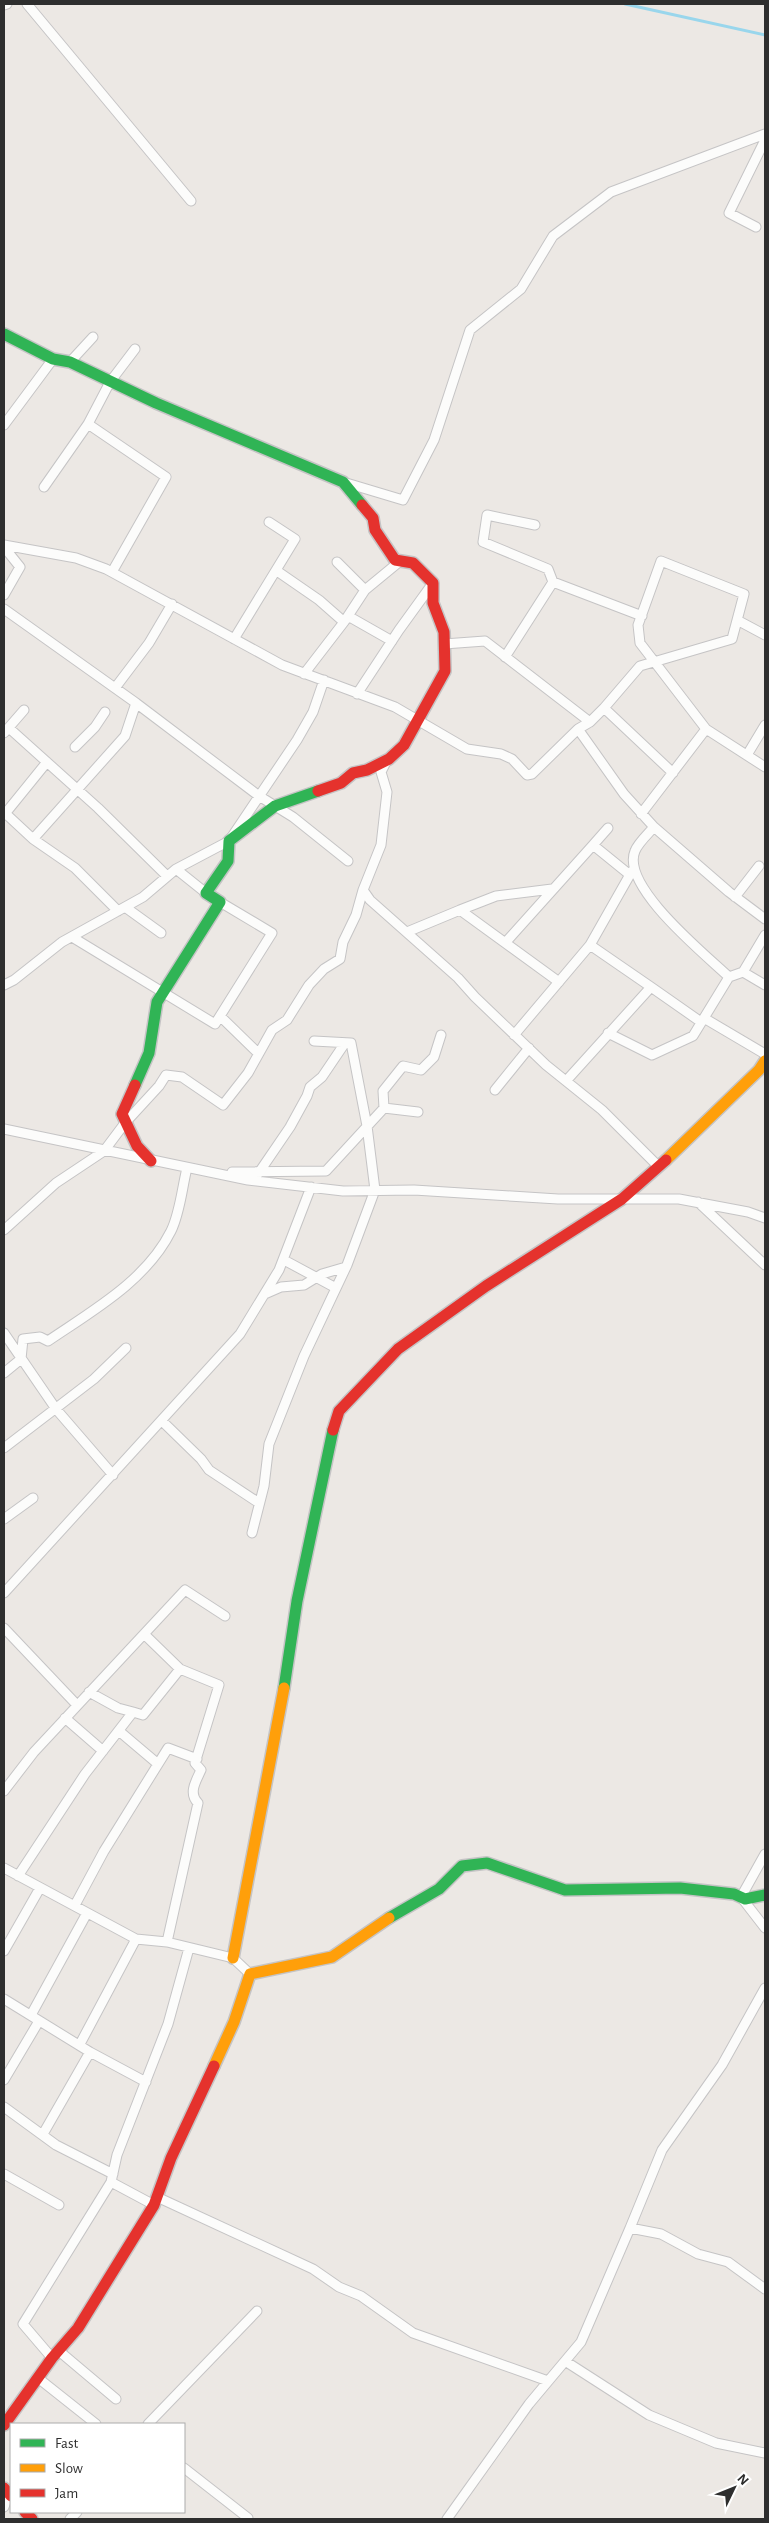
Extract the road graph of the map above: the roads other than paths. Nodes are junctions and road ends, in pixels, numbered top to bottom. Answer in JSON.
{"nodes":[{"id":1,"x":27,"y":4,"type":"edge"},
{"id":2,"x":765,"y":134,"type":"edge"},
{"id":3,"x":765,"y":140,"type":"edge"},
{"id":4,"x":191,"y":201,"type":"dead end"},
{"id":5,"x":756,"y":227,"type":"dead end"},
{"id":6,"x":4,"y":334,"type":"edge"},
{"id":7,"x":93,"y":337,"type":"dead end"},
{"id":8,"x":135,"y":349,"type":"dead end"},
{"id":9,"x":53,"y":359,"type":"junction"},
{"id":10,"x":70,"y":362,"type":"junction"},
{"id":11,"x":110,"y":382,"type":"junction"},
{"id":12,"x":88,"y":424,"type":"junction"},
{"id":13,"x":4,"y":425,"type":"edge"},
{"id":14,"x":343,"y":482,"type":"junction"},
{"id":15,"x":44,"y":487,"type":"dead end"},
{"id":16,"x":269,"y":522,"type":"dead end"},
{"id":17,"x":535,"y":524,"type":"dead end"},
{"id":18,"x":4,"y":546,"type":"edge"},
{"id":19,"x":337,"y":562,"type":"dead end"},
{"id":20,"x":399,"y":562,"type":"junction"},
{"id":21,"x":277,"y":571,"type":"junction"},
{"id":22,"x":112,"y":572,"type":"junction"},
{"id":23,"x":553,"y":582,"type":"junction"},
{"id":24,"x":433,"y":583,"type":"junction"},
{"id":25,"x":366,"y":590,"type":"junction"},
{"id":26,"x":4,"y":595,"type":"edge"},
{"id":27,"x":172,"y":604,"type":"junction"},
{"id":28,"x":4,"y":609,"type":"edge"},
{"id":29,"x":642,"y":616,"type":"junction"},
{"id":30,"x":346,"y":619,"type":"junction"},
{"id":31,"x":737,"y":620,"type":"junction"},
{"id":32,"x":765,"y":635,"type":"edge"},
{"id":33,"x":234,"y":639,"type":"junction"},
{"id":34,"x":392,"y":641,"type":"junction"},
{"id":35,"x":444,"y":644,"type":"junction"},
{"id":36,"x":505,"y":657,"type":"junction"},
{"id":37,"x":655,"y":662,"type":"junction"},
{"id":38,"x":304,"y":674,"type":"junction"},
{"id":39,"x":324,"y":680,"type":"junction"},
{"id":40,"x":115,"y":688,"type":"junction"},
{"id":41,"x":357,"y":694,"type":"junction"},
{"id":42,"x":136,"y":703,"type":"junction"},
{"id":43,"x":604,"y":708,"type":"junction"},
{"id":44,"x":24,"y":710,"type":"dead end"},
{"id":45,"x":105,"y":712,"type":"dead end"},
{"id":46,"x":416,"y":720,"type":"junction"},
{"id":47,"x":590,"y":722,"type":"junction"},
{"id":48,"x":765,"y":725,"type":"edge"},
{"id":49,"x":578,"y":729,"type":"junction"},
{"id":50,"x":706,"y":729,"type":"junction"},
{"id":51,"x":6,"y":731,"type":"edge"},
{"id":52,"x":75,"y":747,"type":"dead end"},
{"id":53,"x":747,"y":755,"type":"junction"},
{"id":54,"x":387,"y":760,"type":"junction"},
{"id":55,"x":47,"y":762,"type":"junction"},
{"id":56,"x":765,"y":766,"type":"edge"},
{"id":57,"x":673,"y":773,"type":"junction"},
{"id":58,"x":78,"y":790,"type":"junction"},
{"id":59,"x":259,"y":796,"type":"junction"},
{"id":60,"x":275,"y":806,"type":"junction"},
{"id":61,"x":4,"y":814,"type":"edge"},
{"id":62,"x":641,"y":814,"type":"junction"},
{"id":63,"x":654,"y":827,"type":"junction"},
{"id":64,"x":608,"y":828,"type":"dead end"},
{"id":65,"x":33,"y":839,"type":"junction"},
{"id":66,"x":229,"y":841,"type":"junction"},
{"id":67,"x":593,"y":845,"type":"junction"},
{"id":68,"x":348,"y":861,"type":"dead end"},
{"id":69,"x":759,"y":866,"type":"dead end"},
{"id":70,"x":176,"y":869,"type":"junction"},
{"id":71,"x":632,"y":871,"type":"junction"},
{"id":72,"x":167,"y":876,"type":"junction"},
{"id":73,"x":552,"y":889,"type":"junction"},
{"id":74,"x":362,"y":890,"type":"junction"},
{"id":75,"x":206,"y":893,"type":"junction"},
{"id":76,"x":735,"y":897,"type":"junction"},
{"id":77,"x":220,"y":902,"type":"junction"},
{"id":78,"x":121,"y":909,"type":"junction"},
{"id":79,"x":460,"y":910,"type":"junction"},
{"id":80,"x":765,"y":918,"type":"edge"},
{"id":81,"x":407,"y":932,"type":"junction"},
{"id":82,"x":161,"y":933,"type":"dead end"},
{"id":83,"x":765,"y":935,"type":"edge"},
{"id":84,"x":72,"y":937,"type":"junction"},
{"id":85,"x":505,"y":942,"type":"junction"},
{"id":86,"x":590,"y":945,"type":"junction"},
{"id":87,"x":743,"y":972,"type":"junction"},
{"id":88,"x":729,"y":976,"type":"junction"},
{"id":89,"x":559,"y":982,"type":"junction"},
{"id":90,"x":4,"y":985,"type":"edge"},
{"id":91,"x":765,"y":985,"type":"edge"},
{"id":92,"x":651,"y":988,"type":"junction"},
{"id":93,"x":163,"y":993,"type":"junction"},
{"id":94,"x":220,"y":1016,"type":"junction"},
{"id":95,"x":702,"y":1020,"type":"junction"},
{"id":96,"x":608,"y":1033,"type":"junction"},
{"id":97,"x":441,"y":1035,"type":"dead end"},
{"id":98,"x":514,"y":1035,"type":"junction"},
{"id":99,"x":314,"y":1041,"type":"dead end"},
{"id":100,"x":346,"y":1043,"type":"junction"},
{"id":101,"x":530,"y":1048,"type":"junction"},
{"id":102,"x":258,"y":1053,"type":"junction"},
{"id":103,"x":765,"y":1054,"type":"edge"},
{"id":104,"x":765,"y":1061,"type":"edge"},
{"id":105,"x":566,"y":1081,"type":"junction"},
{"id":106,"x":495,"y":1090,"type":"dead end"},
{"id":107,"x":384,"y":1108,"type":"junction"},
{"id":108,"x":418,"y":1112,"type":"dead end"},
{"id":109,"x":125,"y":1123,"type":"junction"},
{"id":110,"x":367,"y":1126,"type":"junction"},
{"id":111,"x":4,"y":1129,"type":"edge"},
{"id":112,"x":104,"y":1151,"type":"junction"},
{"id":113,"x":152,"y":1161,"type":"junction"},
{"id":114,"x":659,"y":1167,"type":"junction"},
{"id":115,"x":187,"y":1168,"type":"junction"},
{"id":116,"x":202,"y":1171,"type":"junction"},
{"id":117,"x":258,"y":1174,"type":"junction"},
{"id":118,"x":311,"y":1187,"type":"junction"},
{"id":119,"x":375,"y":1190,"type":"junction"},
{"id":120,"x":622,"y":1198,"type":"junction"},
{"id":121,"x":697,"y":1202,"type":"junction"},
{"id":122,"x":765,"y":1218,"type":"edge"},
{"id":123,"x":4,"y":1230,"type":"edge"},
{"id":124,"x":284,"y":1260,"type":"junction"},
{"id":125,"x":765,"y":1265,"type":"edge"},
{"id":126,"x":346,"y":1267,"type":"junction"},
{"id":127,"x":316,"y":1278,"type":"junction"},
{"id":128,"x":336,"y":1288,"type":"junction"},
{"id":129,"x":265,"y":1294,"type":"junction"},
{"id":130,"x":4,"y":1333,"type":"edge"},
{"id":131,"x":126,"y":1348,"type":"dead end"},
{"id":132,"x":21,"y":1359,"type":"junction"},
{"id":133,"x":4,"y":1373,"type":"edge"},
{"id":134,"x":56,"y":1409,"type":"junction"},
{"id":135,"x":162,"y":1421,"type":"junction"},
{"id":136,"x":4,"y":1448,"type":"edge"},
{"id":137,"x":113,"y":1475,"type":"junction"},
{"id":138,"x":34,"y":1498,"type":"dead end"},
{"id":139,"x":259,"y":1503,"type":"junction"},
{"id":140,"x":4,"y":1519,"type":"edge"},
{"id":141,"x":252,"y":1533,"type":"dead end"},
{"id":142,"x":4,"y":1593,"type":"edge"},
{"id":143,"x":224,"y":1616,"type":"dead end"},
{"id":144,"x":4,"y":1628,"type":"edge"},
{"id":145,"x":144,"y":1634,"type":"junction"},
{"id":146,"x":180,"y":1669,"type":"junction"},
{"id":147,"x":89,"y":1692,"type":"junction"},
{"id":148,"x":77,"y":1706,"type":"junction"},
{"id":149,"x":133,"y":1712,"type":"junction"},
{"id":150,"x":65,"y":1718,"type":"junction"},
{"id":151,"x":119,"y":1731,"type":"junction"},
{"id":152,"x":103,"y":1751,"type":"junction"},
{"id":153,"x":197,"y":1760,"type":"junction"},
{"id":154,"x":158,"y":1764,"type":"junction"},
{"id":155,"x":4,"y":1791,"type":"edge"},
{"id":156,"x":765,"y":1854,"type":"edge"},
{"id":157,"x":4,"y":1868,"type":"edge"},
{"id":158,"x":18,"y":1876,"type":"junction"},
{"id":159,"x":40,"y":1888,"type":"junction"},
{"id":160,"x":765,"y":1895,"type":"edge"},
{"id":161,"x":741,"y":1897,"type":"junction"},
{"id":162,"x":75,"y":1905,"type":"junction"},
{"id":163,"x":87,"y":1913,"type":"junction"},
{"id":164,"x":765,"y":1928,"type":"edge"},
{"id":165,"x":136,"y":1939,"type":"junction"},
{"id":166,"x":167,"y":1942,"type":"junction"},
{"id":167,"x":189,"y":1948,"type":"junction"},
{"id":168,"x":4,"y":1951,"type":"edge"},
{"id":169,"x":233,"y":1958,"type":"junction"},
{"id":170,"x":250,"y":1974,"type":"junction"},
{"id":171,"x":765,"y":1988,"type":"edge"},
{"id":172,"x":4,"y":1998,"type":"edge"},
{"id":173,"x":35,"y":2018,"type":"junction"},
{"id":174,"x":80,"y":2044,"type":"junction"},
{"id":175,"x":90,"y":2052,"type":"junction"},
{"id":176,"x":4,"y":2080,"type":"edge"},
{"id":177,"x":146,"y":2082,"type":"junction"},
{"id":178,"x":4,"y":2107,"type":"edge"},
{"id":179,"x":43,"y":2134,"type":"junction"},
{"id":180,"x":4,"y":2174,"type":"edge"},
{"id":181,"x":112,"y":2178,"type":"junction"},
{"id":182,"x":156,"y":2201,"type":"junction"},
{"id":183,"x":59,"y":2205,"type":"dead end"},
{"id":184,"x":630,"y":2228,"type":"junction"},
{"id":185,"x":765,"y":2289,"type":"edge"},
{"id":186,"x":257,"y":2311,"type":"dead end"},
{"id":187,"x":56,"y":2355,"type":"junction"},
{"id":188,"x":565,"y":2361,"type":"junction"},
{"id":189,"x":38,"y":2378,"type":"junction"},
{"id":190,"x":548,"y":2381,"type":"junction"},
{"id":191,"x":116,"y":2399,"type":"dead end"},
{"id":192,"x":95,"y":2423,"type":"edge"},
{"id":193,"x":149,"y":2423,"type":"edge"},
{"id":194,"x":4,"y":2425,"type":"edge"},
{"id":195,"x":765,"y":2453,"type":"edge"},
{"id":196,"x":185,"y":2469,"type":"edge"},
{"id":197,"x":8,"y":2492,"type":"edge"},
{"id":198,"x":4,"y":2507,"type":"edge"},
{"id":199,"x":248,"y":2518,"type":"dead end"},
{"id":200,"x":447,"y":2519,"type":"edge"}],
"edges":[{"from":1,"to":4,"type":"street"},
{"from":2,"to":14,"type":"street"},
{"from":3,"to":5,"type":"street"},
{"from":6,"to":9,"type":"street"},
{"from":7,"to":10,"type":"street"},
{"from":8,"to":11,"type":"street"},
{"from":9,"to":10,"type":"street"},
{"from":9,"to":13,"type":"street"},
{"from":10,"to":11,"type":"street"},
{"from":11,"to":12,"type":"street"},
{"from":11,"to":14,"type":"street"},
{"from":12,"to":15,"type":"street"},
{"from":12,"to":22,"type":"street"},
{"from":14,"to":20,"type":"street"},
{"from":16,"to":21,"type":"street"},
{"from":17,"to":23,"type":"street"},
{"from":18,"to":22,"type":"street"},
{"from":18,"to":26,"type":"street"},
{"from":19,"to":25,"type":"street"},
{"from":20,"to":24,"type":"street"},
{"from":20,"to":25,"type":"street"},
{"from":21,"to":30,"type":"street"},
{"from":21,"to":33,"type":"street"},
{"from":22,"to":27,"type":"street"},
{"from":23,"to":29,"type":"street"},
{"from":23,"to":36,"type":"street"},
{"from":24,"to":34,"type":"street"},
{"from":24,"to":35,"type":"street"},
{"from":25,"to":30,"type":"street"},
{"from":27,"to":33,"type":"street"},
{"from":27,"to":40,"type":"street"},
{"from":28,"to":40,"type":"street"},
{"from":29,"to":31,"type":"street"},
{"from":29,"to":37,"type":"street"},
{"from":30,"to":34,"type":"street"},
{"from":30,"to":38,"type":"street"},
{"from":31,"to":32,"type":"street"},
{"from":31,"to":37,"type":"street"},
{"from":33,"to":38,"type":"street"},
{"from":34,"to":41,"type":"street"},
{"from":35,"to":36,"type":"street"},
{"from":35,"to":46,"type":"street"},
{"from":36,"to":47,"type":"street"},
{"from":37,"to":43,"type":"street"},
{"from":37,"to":50,"type":"street"},
{"from":38,"to":39,"type":"street"},
{"from":39,"to":41,"type":"street"},
{"from":39,"to":59,"type":"street"},
{"from":40,"to":42,"type":"street"},
{"from":41,"to":46,"type":"street"},
{"from":42,"to":58,"type":"street"},
{"from":42,"to":59,"type":"street"},
{"from":43,"to":47,"type":"street"},
{"from":43,"to":57,"type":"street"},
{"from":44,"to":51,"type":"street"},
{"from":45,"to":52,"type":"street"},
{"from":46,"to":49,"type":"street"},
{"from":46,"to":54,"type":"street"},
{"from":47,"to":49,"type":"street"},
{"from":48,"to":53,"type":"street"},
{"from":49,"to":62,"type":"street"},
{"from":50,"to":53,"type":"street"},
{"from":50,"to":57,"type":"street"},
{"from":51,"to":55,"type":"street"},
{"from":53,"to":56,"type":"street"},
{"from":54,"to":60,"type":"street"},
{"from":54,"to":74,"type":"street"},
{"from":55,"to":58,"type":"street"},
{"from":55,"to":61,"type":"street"},
{"from":57,"to":62,"type":"street"},
{"from":58,"to":65,"type":"street"},
{"from":58,"to":72,"type":"street"},
{"from":59,"to":60,"type":"street"},
{"from":59,"to":66,"type":"street"},
{"from":60,"to":66,"type":"street"},
{"from":60,"to":68,"type":"street"},
{"from":61,"to":65,"type":"street"},
{"from":62,"to":63,"type":"street"},
{"from":63,"to":71,"type":"street"},
{"from":63,"to":76,"type":"street"},
{"from":64,"to":67,"type":"street"},
{"from":65,"to":78,"type":"street"},
{"from":66,"to":70,"type":"street"},
{"from":66,"to":75,"type":"street"},
{"from":67,"to":71,"type":"street"},
{"from":67,"to":73,"type":"street"},
{"from":69,"to":76,"type":"street"},
{"from":70,"to":72,"type":"street"},
{"from":70,"to":75,"type":"street"},
{"from":71,"to":86,"type":"street"},
{"from":71,"to":88,"type":"street"},
{"from":72,"to":78,"type":"street"},
{"from":73,"to":79,"type":"street"},
{"from":73,"to":85,"type":"street"},
{"from":74,"to":81,"type":"street"},
{"from":74,"to":102,"type":"street"},
{"from":75,"to":77,"type":"street"},
{"from":76,"to":80,"type":"street"},
{"from":77,"to":93,"type":"street"},
{"from":77,"to":94,"type":"street"},
{"from":78,"to":82,"type":"street"},
{"from":78,"to":84,"type":"street"},
{"from":79,"to":81,"type":"street"},
{"from":79,"to":85,"type":"street"},
{"from":81,"to":98,"type":"street"},
{"from":83,"to":87,"type":"street"},
{"from":84,"to":90,"type":"street"},
{"from":84,"to":93,"type":"street"},
{"from":85,"to":89,"type":"street"},
{"from":86,"to":89,"type":"street"},
{"from":86,"to":92,"type":"street"},
{"from":87,"to":88,"type":"street"},
{"from":87,"to":91,"type":"street"},
{"from":88,"to":95,"type":"street"},
{"from":89,"to":98,"type":"street"},
{"from":92,"to":95,"type":"street"},
{"from":92,"to":96,"type":"street"},
{"from":93,"to":94,"type":"street"},
{"from":93,"to":109,"type":"street"},
{"from":94,"to":102,"type":"street"},
{"from":95,"to":96,"type":"street"},
{"from":95,"to":103,"type":"street"},
{"from":96,"to":105,"type":"street"},
{"from":97,"to":107,"type":"street"},
{"from":98,"to":101,"type":"street"},
{"from":99,"to":100,"type":"street"},
{"from":100,"to":110,"type":"street"},
{"from":100,"to":117,"type":"street"},
{"from":101,"to":105,"type":"street"},
{"from":101,"to":106,"type":"street"},
{"from":102,"to":109,"type":"street"},
{"from":104,"to":114,"type":"street"},
{"from":105,"to":114,"type":"street"},
{"from":107,"to":108,"type":"street"},
{"from":107,"to":110,"type":"street"},
{"from":109,"to":112,"type":"street"},
{"from":109,"to":113,"type":"street"},
{"from":110,"to":117,"type":"street"},
{"from":110,"to":119,"type":"street"},
{"from":111,"to":112,"type":"street"},
{"from":112,"to":113,"type":"street"},
{"from":112,"to":123,"type":"street"},
{"from":113,"to":115,"type":"street"},
{"from":114,"to":120,"type":"street"},
{"from":115,"to":116,"type":"street"},
{"from":115,"to":132,"type":"street"},
{"from":116,"to":117,"type":"street"},
{"from":116,"to":118,"type":"street"},
{"from":118,"to":119,"type":"street"},
{"from":118,"to":124,"type":"street"},
{"from":119,"to":120,"type":"street"},
{"from":119,"to":126,"type":"street"},
{"from":120,"to":121,"type":"street"},
{"from":120,"to":169,"type":"street"},
{"from":121,"to":122,"type":"street"},
{"from":121,"to":125,"type":"street"},
{"from":124,"to":127,"type":"street"},
{"from":124,"to":129,"type":"street"},
{"from":126,"to":127,"type":"street"},
{"from":126,"to":128,"type":"street"},
{"from":127,"to":128,"type":"street"},
{"from":127,"to":129,"type":"street"},
{"from":128,"to":139,"type":"street"},
{"from":129,"to":135,"type":"street"},
{"from":130,"to":132,"type":"street"},
{"from":131,"to":134,"type":"street"},
{"from":132,"to":133,"type":"street"},
{"from":132,"to":134,"type":"street"},
{"from":134,"to":136,"type":"street"},
{"from":134,"to":137,"type":"street"},
{"from":135,"to":137,"type":"street"},
{"from":135,"to":139,"type":"street"},
{"from":137,"to":142,"type":"street"},
{"from":138,"to":140,"type":"street"},
{"from":139,"to":141,"type":"street"},
{"from":143,"to":145,"type":"street"},
{"from":144,"to":148,"type":"street"},
{"from":145,"to":146,"type":"street"},
{"from":145,"to":147,"type":"street"},
{"from":146,"to":149,"type":"street"},
{"from":146,"to":153,"type":"street"},
{"from":147,"to":148,"type":"street"},
{"from":147,"to":149,"type":"street"},
{"from":148,"to":150,"type":"street"},
{"from":149,"to":151,"type":"street"},
{"from":150,"to":152,"type":"street"},
{"from":150,"to":155,"type":"street"},
{"from":151,"to":152,"type":"street"},
{"from":151,"to":154,"type":"street"},
{"from":152,"to":158,"type":"street"},
{"from":153,"to":154,"type":"street"},
{"from":153,"to":166,"type":"street"},
{"from":154,"to":162,"type":"street"},
{"from":156,"to":161,"type":"street"},
{"from":157,"to":158,"type":"street"},
{"from":158,"to":159,"type":"street"},
{"from":159,"to":162,"type":"street"},
{"from":159,"to":168,"type":"street"},
{"from":160,"to":161,"type":"street"},
{"from":161,"to":164,"type":"street"},
{"from":161,"to":170,"type":"street"},
{"from":162,"to":163,"type":"street"},
{"from":163,"to":165,"type":"street"},
{"from":163,"to":173,"type":"street"},
{"from":165,"to":166,"type":"street"},
{"from":165,"to":174,"type":"street"},
{"from":166,"to":167,"type":"street"},
{"from":167,"to":169,"type":"street"},
{"from":167,"to":177,"type":"street"},
{"from":169,"to":170,"type":"street"},
{"from":170,"to":182,"type":"street"},
{"from":171,"to":184,"type":"street"},
{"from":172,"to":173,"type":"street"},
{"from":173,"to":174,"type":"street"},
{"from":173,"to":176,"type":"street"},
{"from":174,"to":175,"type":"street"},
{"from":175,"to":177,"type":"street"},
{"from":175,"to":179,"type":"street"},
{"from":177,"to":181,"type":"street"},
{"from":178,"to":179,"type":"street"},
{"from":179,"to":181,"type":"street"},
{"from":180,"to":183,"type":"street"},
{"from":181,"to":182,"type":"street"},
{"from":181,"to":187,"type":"street"},
{"from":182,"to":187,"type":"street"},
{"from":182,"to":190,"type":"street"},
{"from":184,"to":185,"type":"street"},
{"from":184,"to":188,"type":"street"},
{"from":186,"to":193,"type":"street"},
{"from":187,"to":189,"type":"street"},
{"from":187,"to":191,"type":"street"},
{"from":188,"to":190,"type":"street"},
{"from":188,"to":195,"type":"street"},
{"from":189,"to":192,"type":"street"},
{"from":189,"to":194,"type":"street"},
{"from":190,"to":200,"type":"street"},
{"from":196,"to":199,"type":"street"},
{"from":197,"to":198,"type":"street"}]}
